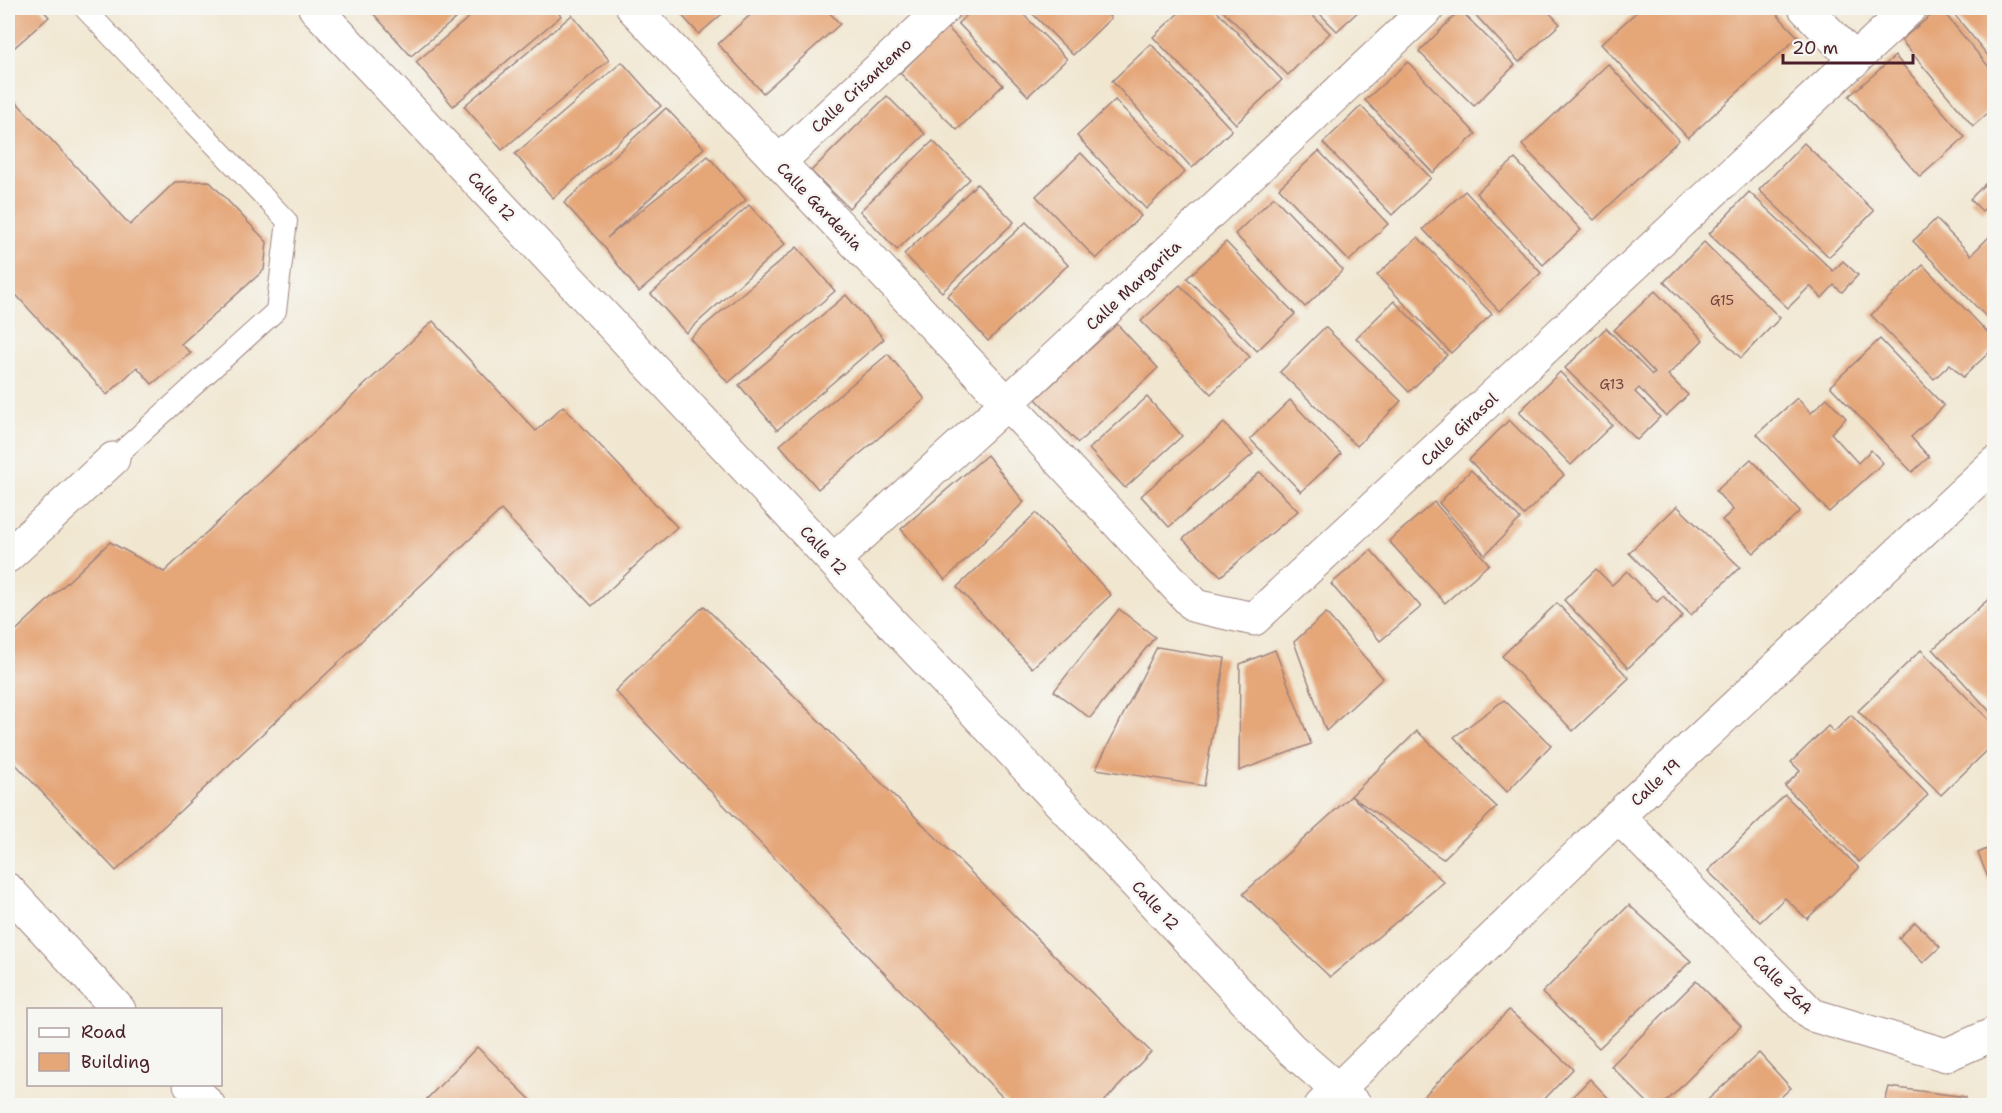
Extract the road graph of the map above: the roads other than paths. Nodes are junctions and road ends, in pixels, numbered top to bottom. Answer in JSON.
{"nodes":[{"id":1,"x":84,"y":8,"type":"edge"},
{"id":2,"x":315,"y":8,"type":"edge"},
{"id":3,"x":633,"y":8,"type":"edge"},
{"id":4,"x":944,"y":8,"type":"edge"},
{"id":5,"x":1428,"y":8,"type":"edge"},
{"id":6,"x":1805,"y":8,"type":"edge"},
{"id":7,"x":1910,"y":8,"type":"edge"},
{"id":8,"x":1855,"y":60,"type":"junction"},
{"id":9,"x":779,"y":162,"type":"junction"},
{"id":10,"x":1007,"y":403,"type":"junction"},
{"id":11,"x":112,"y":459,"type":"joint"},
{"id":12,"x":1995,"y":464,"type":"edge"},
{"id":13,"x":8,"y":556,"type":"edge"},
{"id":14,"x":834,"y":560,"type":"junction"},
{"id":15,"x":1618,"y":816,"type":"junction"},
{"id":16,"x":8,"y":890,"type":"edge"},
{"id":17,"x":117,"y":1008,"type":"edge"},
{"id":18,"x":1995,"y":1034,"type":"edge"},
{"id":19,"x":192,"y":1086,"type":"edge"},
{"id":20,"x":1338,"y":1100,"type":"edge"},
{"id":21,"x":209,"y":1106,"type":"edge"}],
"edges":[{"from":1,"to":11,"type":"lane"},
{"from":2,"to":14,"type":"street","name":"Calle 12"},
{"from":3,"to":9,"type":"street","name":"Calle Gardenia"},
{"from":4,"to":9,"type":"street","name":"Calle Crisantemo"},
{"from":5,"to":10,"type":"street","name":"Calle Margarita"},
{"from":6,"to":8,"type":"street"},
{"from":7,"to":8,"type":"street","name":"Calle Girasol"},
{"from":8,"to":10,"type":"street","name":"Calle Girasol"},
{"from":9,"to":10,"type":"street","name":"Calle Gardenia"},
{"from":10,"to":14,"type":"street","name":"Calle Margarita"},
{"from":11,"to":13,"type":"street"},
{"from":12,"to":15,"type":"street","name":"Calle 19"},
{"from":14,"to":20,"type":"street","name":"Calle 12"},
{"from":15,"to":18,"type":"street","name":"Calle 26A"},
{"from":15,"to":20,"type":"street","name":"Calle 19"},
{"from":16,"to":17,"type":"street"},
{"from":19,"to":21,"type":"street"}]}
